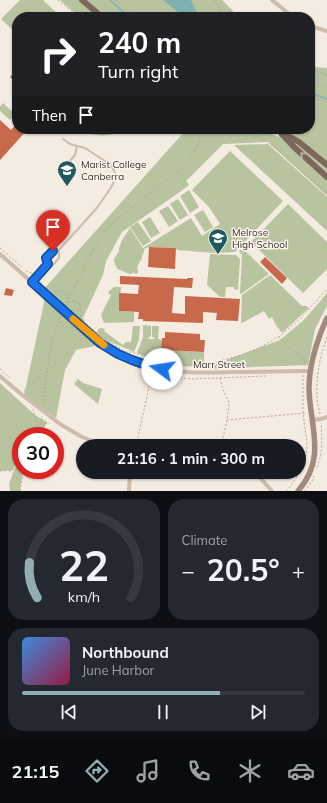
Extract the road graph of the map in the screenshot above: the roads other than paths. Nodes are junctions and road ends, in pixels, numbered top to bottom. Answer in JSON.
{"nodes":[{"id":1,"x":82,"y":0,"type":"edge"},
{"id":2,"x":272,"y":0,"type":"edge"},
{"id":3,"x":96,"y":12,"type":"edge"},
{"id":4,"x":287,"y":12,"type":"edge"},
{"id":5,"x":315,"y":27,"type":"edge"},
{"id":6,"x":327,"y":31,"type":"edge"},
{"id":7,"x":282,"y":134,"type":"edge"},
{"id":8,"x":285,"y":134,"type":"edge"},
{"id":9,"x":63,"y":139,"type":"dead end"},
{"id":10,"x":77,"y":146,"type":"junction"},
{"id":11,"x":327,"y":165,"type":"edge"},
{"id":12,"x":62,"y":170,"type":"dead end"},
{"id":13,"x":327,"y":177,"type":"edge"},
{"id":14,"x":59,"y":250,"type":"junction"},
{"id":15,"x":0,"y":254,"type":"edge"},
{"id":16,"x":48,"y":264,"type":"junction"},
{"id":17,"x":32,"y":282,"type":"junction"},
{"id":18,"x":327,"y":318,"type":"edge"},
{"id":19,"x":308,"y":372,"type":"junction"},
{"id":20,"x":0,"y":376,"type":"edge"},
{"id":21,"x":327,"y":417,"type":"edge"},
{"id":22,"x":312,"y":420,"type":"junction"},
{"id":23,"x":87,"y":439,"type":"edge"},
{"id":24,"x":130,"y":479,"type":"edge"},
{"id":25,"x":261,"y":479,"type":"edge"},
{"id":26,"x":129,"y":491,"type":"edge"},
{"id":27,"x":272,"y":491,"type":"edge"},
{"id":28,"x":298,"y":491,"type":"edge"}],
"edges":[{"from":1,"to":3,"type":"main road"},
{"from":2,"to":4,"type":"street"},
{"from":5,"to":6,"type":"street"},
{"from":13,"to":7,"type":"main road","one_way":true},
{"from":8,"to":11,"type":"main road"},
{"from":9,"to":10,"type":"lane"},
{"from":10,"to":12,"type":"lane"},
{"from":10,"to":14,"type":"lane"},
{"from":14,"to":16,"type":"lane"},
{"from":14,"to":16,"type":"lane"},
{"from":15,"to":17,"type":"street","name":"Marr Street"},
{"from":16,"to":17,"type":"lane"},
{"from":17,"to":19,"type":"street","name":"Marr Street"},
{"from":18,"to":19,"type":"main road"},
{"from":19,"to":22,"type":"main road"},
{"from":20,"to":23,"type":"street"},
{"from":21,"to":22,"type":"street"},
{"from":22,"to":28,"type":"main road"},
{"from":24,"to":26,"type":"street"},
{"from":25,"to":27,"type":"street"}]}
